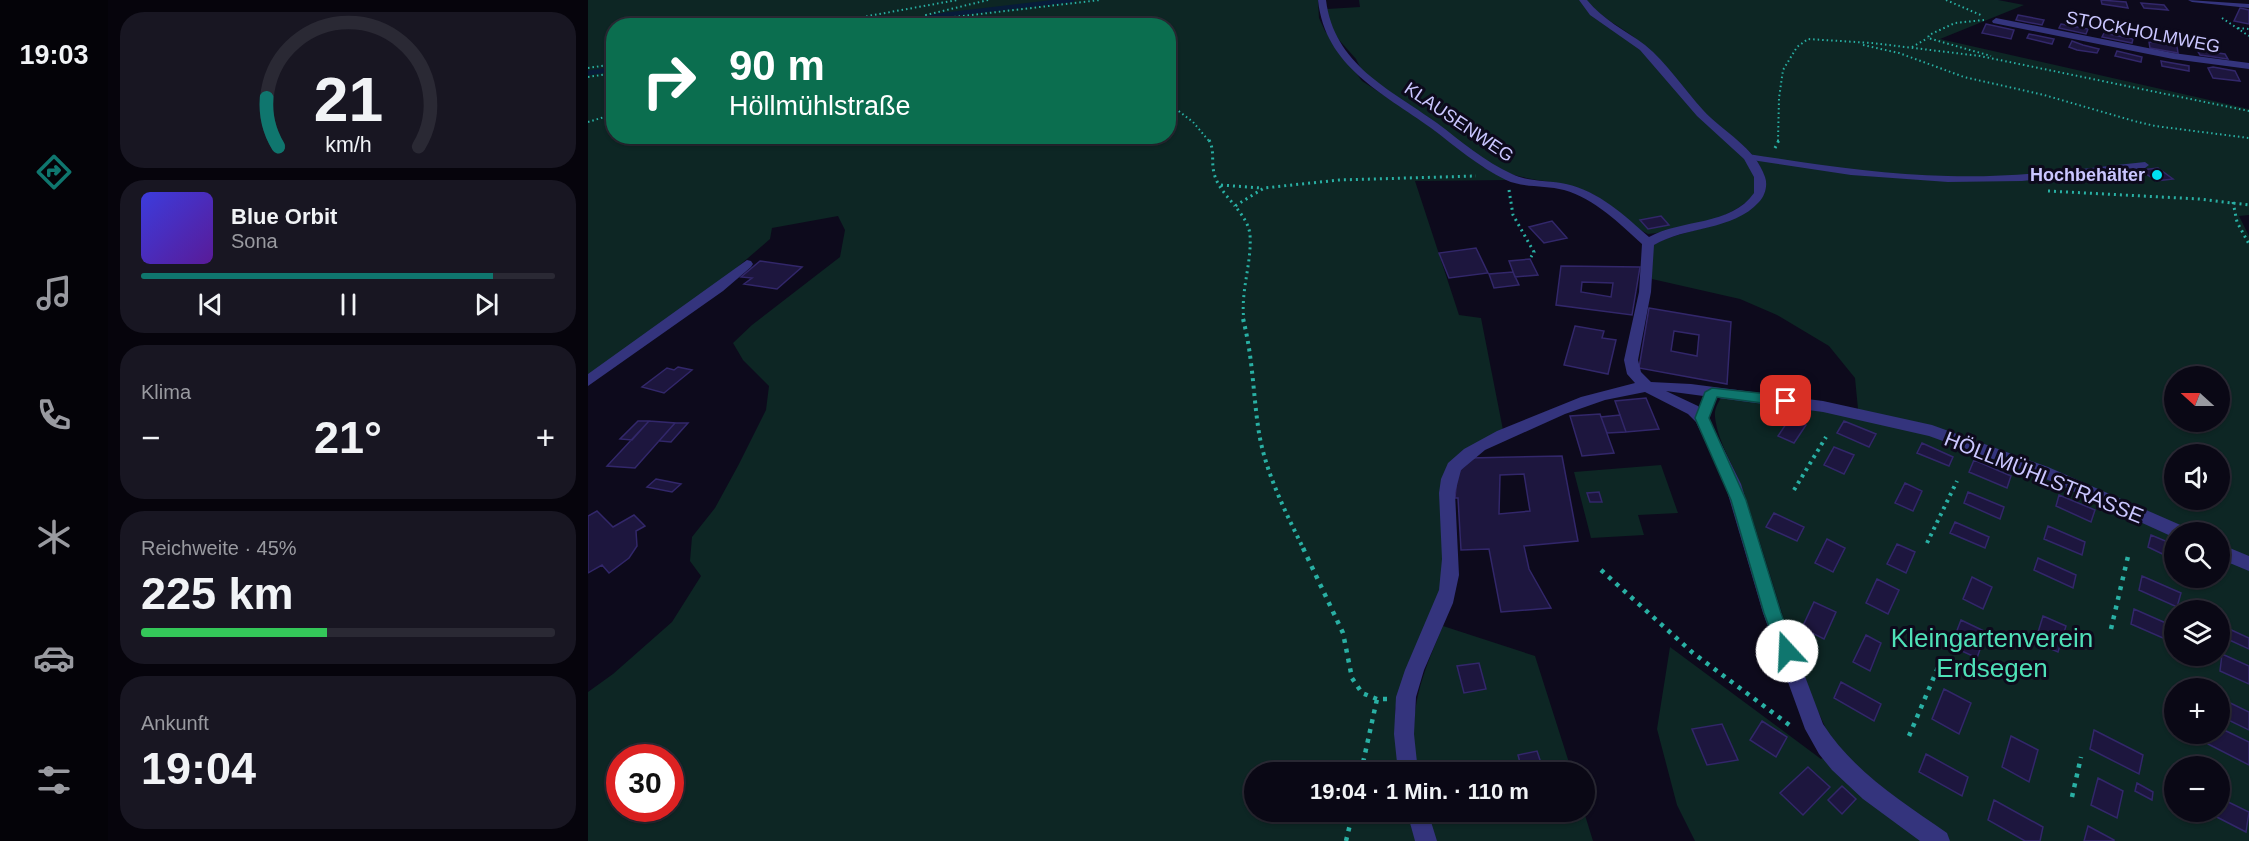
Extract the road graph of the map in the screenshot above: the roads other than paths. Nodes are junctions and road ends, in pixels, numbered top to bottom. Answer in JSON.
{"nodes":[{"id":1,"x":1322,"y":0,"type":"edge"},
{"id":2,"x":1583,"y":0,"type":"edge"},
{"id":3,"x":2192,"y":0,"type":"edge"},
{"id":4,"x":2249,"y":6,"type":"edge"},
{"id":5,"x":1996,"y":21,"type":"road end"},
{"id":6,"x":2249,"y":66,"type":"edge"},
{"id":7,"x":1752,"y":157,"type":"junction"},
{"id":8,"x":2145,"y":165,"type":"dead end"},
{"id":9,"x":1648,"y":243,"type":"junction"},
{"id":10,"x":747,"y":264,"type":"dead end"},
{"id":11,"x":588,"y":381,"type":"edge"},
{"id":12,"x":1646,"y":387,"type":"junction"},
{"id":13,"x":1712,"y":392,"type":"junction"},
{"id":14,"x":1702,"y":418,"type":"junction"},
{"id":15,"x":2164,"y":525,"type":"edge"},
{"id":16,"x":2230,"y":555,"type":"edge"},
{"id":17,"x":2249,"y":564,"type":"edge"},
{"id":18,"x":1407,"y":762,"type":"edge"},
{"id":19,"x":1421,"y":822,"type":"edge"},
{"id":20,"x":1426,"y":841,"type":"edge"},
{"id":21,"x":1939,"y":841,"type":"edge"}],
"edges":[{"from":1,"to":9,"type":"street","name":"KLAUSENWEG"},
{"from":2,"to":7,"type":"street"},
{"from":3,"to":4,"type":"street"},
{"from":5,"to":6,"type":"street","name":"STOCKHOLMWEG"},
{"from":7,"to":8,"type":"lane"},
{"from":7,"to":9,"type":"street"},
{"from":9,"to":12,"type":"street"},
{"from":10,"to":11,"type":"street"},
{"from":12,"to":13,"type":"street","name":"HÖLLMÜHLSTRASSE"},
{"from":12,"to":14,"type":"street"},
{"from":12,"to":18,"type":"street","name":"HÖLLMÜHLSTRASSE"},
{"from":13,"to":14,"type":"street"},
{"from":13,"to":15,"type":"street","name":"HÖLLMÜHLSTRASSE"},
{"from":14,"to":21,"type":"street"},
{"from":16,"to":17,"type":"street"},
{"from":19,"to":20,"type":"street"}]}
